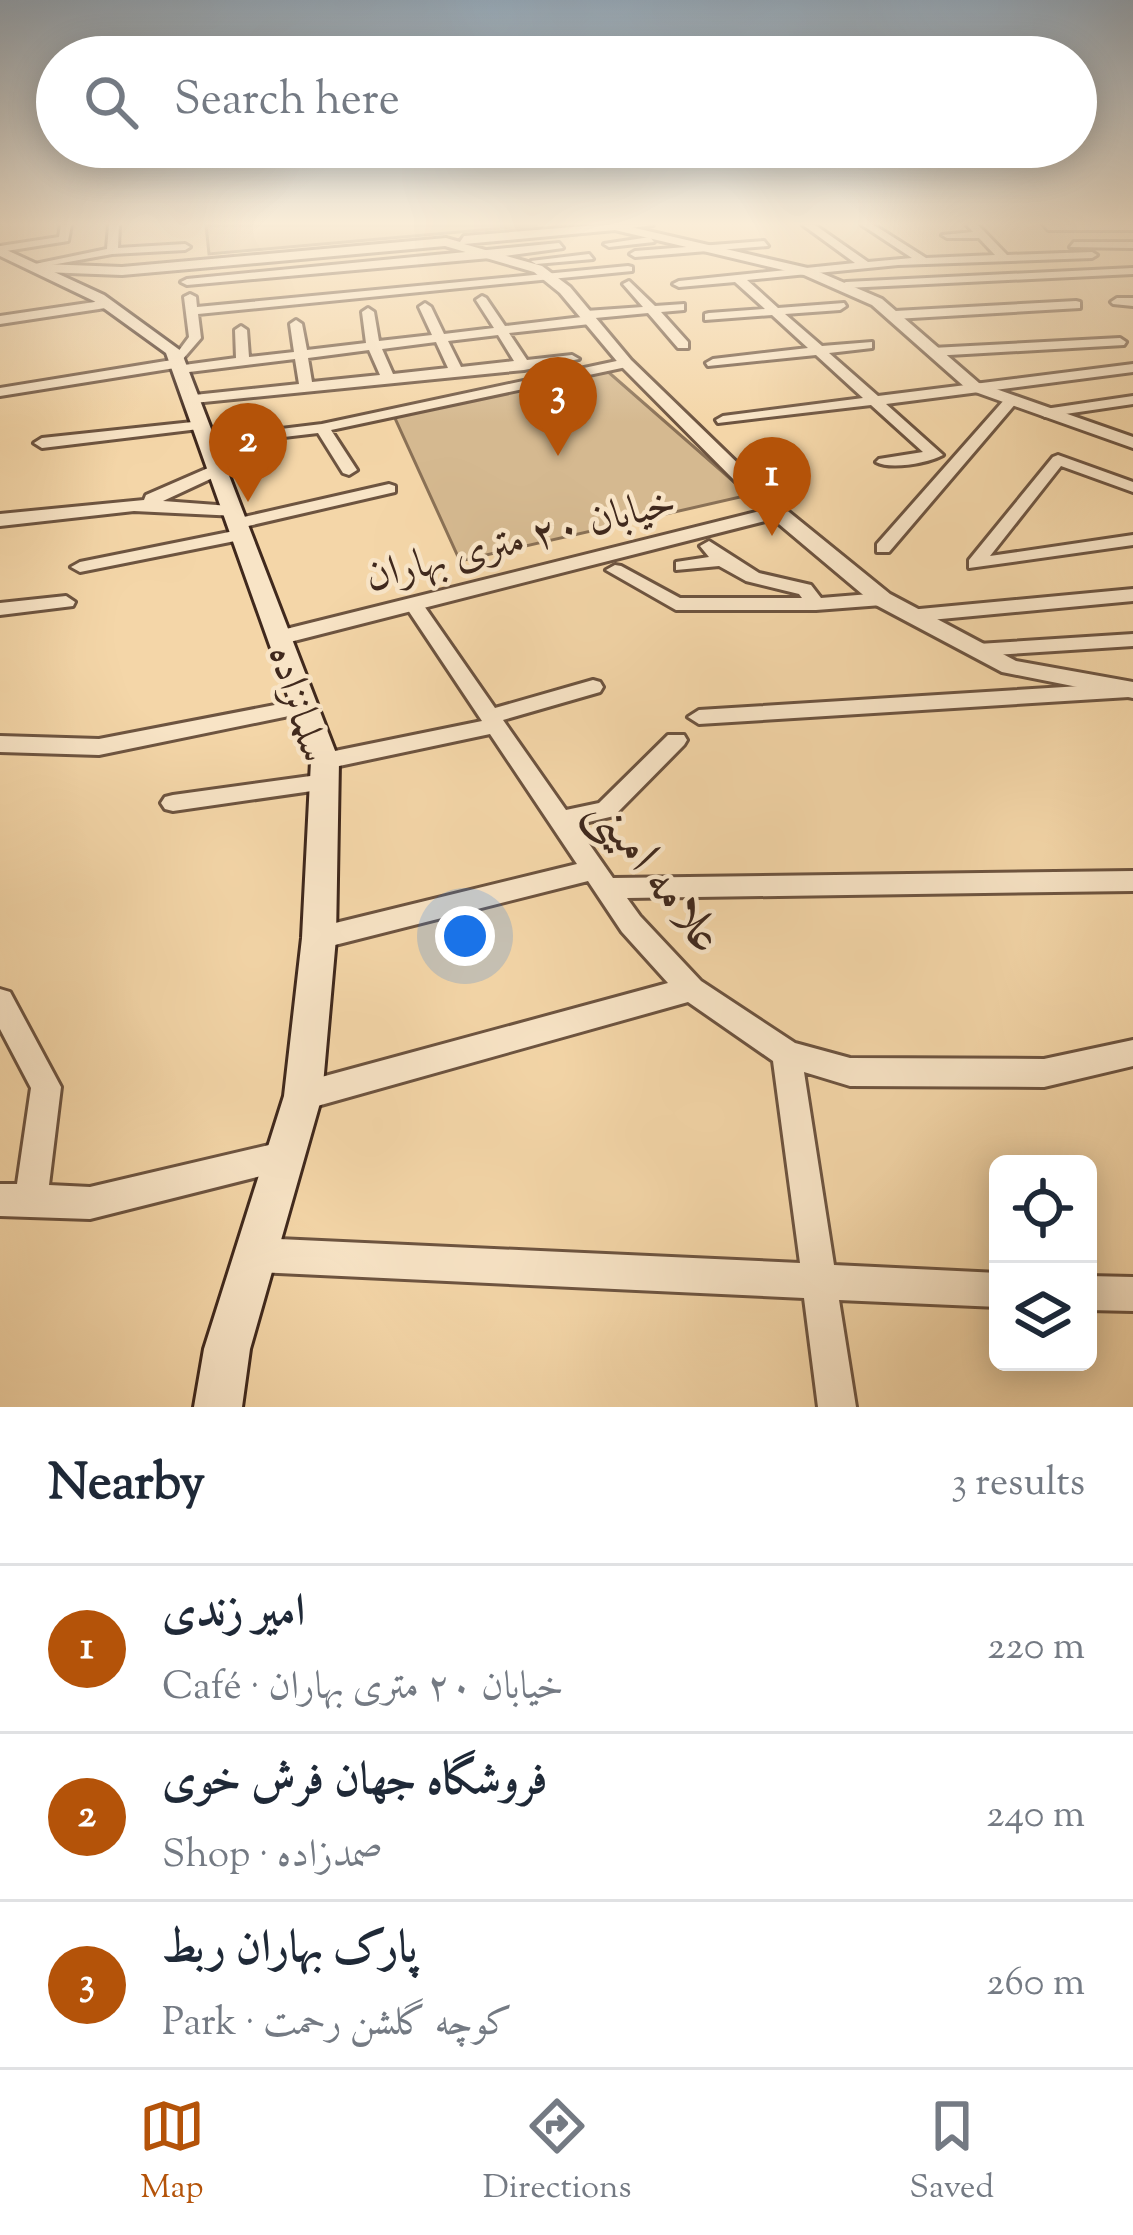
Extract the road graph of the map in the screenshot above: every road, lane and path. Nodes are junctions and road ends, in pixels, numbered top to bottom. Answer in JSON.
{"nodes":[{"id":1,"x":85,"y":291,"type":"edge"},
{"id":2,"x":189,"y":291,"type":"edge"},
{"id":3,"x":392,"y":291,"type":"edge"},
{"id":4,"x":562,"y":291,"type":"edge"},
{"id":5,"x":638,"y":291,"type":"edge"},
{"id":6,"x":751,"y":291,"type":"edge"},
{"id":7,"x":857,"y":291,"type":"edge"},
{"id":8,"x":482,"y":301,"type":"dead end"},
{"id":9,"x":1117,"y":302,"type":"dead end"},
{"id":10,"x":1133,"y":302,"type":"edge"},
{"id":11,"x":108,"y":304,"type":"junction"},
{"id":12,"x":1076,"y":305,"type":"dead end"},
{"id":13,"x":840,"y":306,"type":"dead end"},
{"id":14,"x":425,"y":307,"type":"dead end"},
{"id":15,"x":680,"y":307,"type":"dead end"},
{"id":16,"x":651,"y":310,"type":"junction"},
{"id":17,"x":193,"y":311,"type":"junction"},
{"id":18,"x":368,"y":312,"type":"dead end"},
{"id":19,"x":774,"y":312,"type":"junction"},
{"id":20,"x":895,"y":315,"type":"junction"},
{"id":21,"x":588,"y":317,"type":"junction"},
{"id":22,"x":709,"y":317,"type":"dead end"},
{"id":23,"x":0,"y":320,"type":"edge"},
{"id":24,"x":296,"y":324,"type":"dead end"},
{"id":25,"x":241,"y":330,"type":"dead end"},
{"id":26,"x":503,"y":330,"type":"junction"},
{"id":27,"x":440,"y":337,"type":"junction"},
{"id":28,"x":1120,"y":342,"type":"dead end"},
{"id":29,"x":373,"y":344,"type":"junction"},
{"id":30,"x":683,"y":345,"type":"dead end"},
{"id":31,"x":867,"y":345,"type":"dead end"},
{"id":32,"x":816,"y":351,"type":"junction"},
{"id":33,"x":932,"y":352,"type":"junction"},
{"id":34,"x":298,"y":354,"type":"junction"},
{"id":35,"x":572,"y":359,"type":"dead end"},
{"id":36,"x":250,"y":360,"type":"junction"},
{"id":37,"x":179,"y":363,"type":"junction"},
{"id":38,"x":626,"y":363,"type":"junction"},
{"id":39,"x":713,"y":363,"type":"dead end"},
{"id":40,"x":524,"y":366,"type":"junction"},
{"id":41,"x":1133,"y":368,"type":"edge"},
{"id":42,"x":457,"y":373,"type":"junction"},
{"id":43,"x":260,"y":378,"type":"dead end"},
{"id":44,"x":389,"y":380,"type":"junction"},
{"id":45,"x":973,"y":386,"type":"junction"},
{"id":46,"x":306,"y":387,"type":"junction"},
{"id":47,"x":0,"y":392,"type":"edge"},
{"id":48,"x":1133,"y":400,"type":"edge"},
{"id":49,"x":874,"y":401,"type":"junction"},
{"id":50,"x":1010,"y":402,"type":"junction"},
{"id":51,"x":1046,"y":413,"type":"junction"},
{"id":52,"x":723,"y":420,"type":"dead end"},
{"id":53,"x":322,"y":428,"type":"junction"},
{"id":54,"x":205,"y":434,"type":"junction"},
{"id":55,"x":42,"y":443,"type":"dead end"},
{"id":56,"x":1133,"y":443,"type":"edge"},
{"id":57,"x":884,"y":462,"type":"dead end"},
{"id":58,"x":350,"y":470,"type":"dead end"},
{"id":59,"x":1133,"y":487,"type":"edge"},
{"id":60,"x":389,"y":489,"type":"dead end"},
{"id":61,"x":134,"y":505,"type":"junction"},
{"id":62,"x":777,"y":512,"type":"junction"},
{"id":63,"x":0,"y":520,"type":"edge"},
{"id":64,"x":235,"y":524,"type":"junction"},
{"id":65,"x":1133,"y":540,"type":"edge"},
{"id":66,"x":883,"y":548,"type":"dead end"},
{"id":67,"x":682,"y":566,"type":"dead end"},
{"id":68,"x":80,"y":567,"type":"dead end"},
{"id":69,"x":615,"y":570,"type":"dead end"},
{"id":70,"x":1133,"y":595,"type":"edge"},
{"id":71,"x":882,"y":599,"type":"junction"},
{"id":72,"x":66,"y":602,"type":"dead end"},
{"id":73,"x":413,"y":604,"type":"junction"},
{"id":74,"x":816,"y":604,"type":"junction"},
{"id":75,"x":0,"y":609,"type":"edge"},
{"id":76,"x":909,"y":616,"type":"junction"},
{"id":77,"x":282,"y":637,"type":"junction"},
{"id":78,"x":1133,"y":640,"type":"edge"},
{"id":79,"x":978,"y":650,"type":"junction"},
{"id":80,"x":593,"y":686,"type":"dead end"},
{"id":81,"x":1133,"y":690,"type":"edge"},
{"id":82,"x":306,"y":706,"type":"junction"},
{"id":83,"x":699,"y":717,"type":"dead end"},
{"id":84,"x":494,"y":720,"type":"junction"},
{"id":85,"x":676,"y":740,"type":"dead end"},
{"id":86,"x":0,"y":744,"type":"edge"},
{"id":87,"x":325,"y":772,"type":"junction"},
{"id":88,"x":173,"y":803,"type":"dead end"},
{"id":89,"x":558,"y":820,"type":"junction"},
{"id":90,"x":598,"y":879,"type":"junction"},
{"id":91,"x":1133,"y":881,"type":"edge"},
{"id":92,"x":319,"y":938,"type":"junction"},
{"id":93,"x":691,"y":989,"type":"junction"},
{"id":94,"x":0,"y":1001,"type":"edge"},
{"id":95,"x":1133,"y":1053,"type":"edge"},
{"id":96,"x":787,"y":1054,"type":"junction"},
{"id":97,"x":303,"y":1096,"type":"junction"},
{"id":98,"x":286,"y":1156,"type":"junction"},
{"id":99,"x":15,"y":1201,"type":"edge"},
{"id":100,"x":257,"y":1255,"type":"junction"},
{"id":101,"x":820,"y":1285,"type":"junction"},
{"id":102,"x":989,"y":1290,"type":"edge"},
{"id":103,"x":1097,"y":1293,"type":"edge"},
{"id":104,"x":1133,"y":1294,"type":"edge"},
{"id":105,"x":226,"y":1349,"type":"junction"},
{"id":106,"x":199,"y":1407,"type":"edge"},
{"id":107,"x":218,"y":1407,"type":"edge"},
{"id":108,"x":837,"y":1407,"type":"edge"}],
"edges":[{"from":1,"to":11,"type":"main road","name":"سلمانزاده"},
{"from":2,"to":17,"type":"street"},
{"from":3,"to":17,"type":"street"},
{"from":4,"to":21,"type":"street"},
{"from":5,"to":16,"type":"street"},
{"from":6,"to":19,"type":"street"},
{"from":7,"to":20,"type":"street"},
{"from":8,"to":26,"type":"street"},
{"from":9,"to":10,"type":"street"},
{"from":11,"to":23,"type":"street"},
{"from":11,"to":37,"type":"main road","name":"سلمانزاده"},
{"from":12,"to":20,"type":"street"},
{"from":13,"to":19,"type":"street"},
{"from":14,"to":27,"type":"street"},
{"from":15,"to":16,"type":"street"},
{"from":16,"to":21,"type":"street"},
{"from":16,"to":30,"type":"street"},
{"from":17,"to":37,"type":"street"},
{"from":18,"to":29,"type":"street"},
{"from":19,"to":22,"type":"street"},
{"from":19,"to":32,"type":"street"},
{"from":20,"to":33,"type":"street"},
{"from":21,"to":26,"type":"street"},
{"from":21,"to":38,"type":"street"},
{"from":24,"to":34,"type":"street"},
{"from":25,"to":36,"type":"street"},
{"from":26,"to":27,"type":"street"},
{"from":26,"to":40,"type":"street"},
{"from":27,"to":29,"type":"street"},
{"from":27,"to":42,"type":"street"},
{"from":28,"to":33,"type":"street"},
{"from":29,"to":34,"type":"street"},
{"from":29,"to":44,"type":"street"},
{"from":31,"to":32,"type":"street"},
{"from":32,"to":39,"type":"street"},
{"from":32,"to":49,"type":"street"},
{"from":33,"to":45,"type":"street"},
{"from":34,"to":36,"type":"street"},
{"from":34,"to":46,"type":"street"},
{"from":35,"to":40,"type":"street"},
{"from":36,"to":37,"type":"street"},
{"from":36,"to":43,"type":"street"},
{"from":37,"to":47,"type":"street"},
{"from":37,"to":54,"type":"main road","name":"سلمانزاده"},
{"from":38,"to":53,"type":"street"},
{"from":38,"to":62,"type":"street"},
{"from":40,"to":42,"type":"street"},
{"from":41,"to":45,"type":"street"},
{"from":42,"to":44,"type":"street"},
{"from":44,"to":46,"type":"street"},
{"from":45,"to":49,"type":"street"},
{"from":45,"to":50,"type":"street"},
{"from":46,"to":54,"type":"street"},
{"from":48,"to":51,"type":"street"},
{"from":49,"to":52,"type":"street"},
{"from":49,"to":57,"type":"street"},
{"from":50,"to":51,"type":"street"},
{"from":50,"to":66,"type":"street"},
{"from":51,"to":56,"type":"street"},
{"from":53,"to":54,"type":"street"},
{"from":53,"to":58,"type":"street"},
{"from":54,"to":55,"type":"street"},
{"from":54,"to":61,"type":"street"},
{"from":54,"to":64,"type":"main road","name":"سلمانزاده"},
{"from":59,"to":65,"type":"street"},
{"from":60,"to":64,"type":"street"},
{"from":61,"to":63,"type":"street"},
{"from":61,"to":64,"type":"street"},
{"from":62,"to":71,"type":"street"},
{"from":62,"to":73,"type":"street","name":"خیابان ۲۰ متری بهاران"},
{"from":64,"to":68,"type":"street"},
{"from":64,"to":77,"type":"main road","name":"سلمانزاده"},
{"from":67,"to":74,"type":"street"},
{"from":69,"to":74,"type":"street"},
{"from":70,"to":76,"type":"street"},
{"from":71,"to":74,"type":"street"},
{"from":71,"to":76,"type":"street"},
{"from":72,"to":75,"type":"street"},
{"from":73,"to":77,"type":"street","name":"خیابان ۲۰ متری بهاران"},
{"from":73,"to":84,"type":"street","name":"علامه امینی"},
{"from":76,"to":79,"type":"street"},
{"from":77,"to":82,"type":"main road","name":"سلمانزاده"},
{"from":78,"to":79,"type":"street"},
{"from":79,"to":81,"type":"street"},
{"from":80,"to":84,"type":"street"},
{"from":81,"to":83,"type":"street"},
{"from":82,"to":86,"type":"street"},
{"from":82,"to":87,"type":"main road","name":"سلمانزاده"},
{"from":84,"to":87,"type":"street"},
{"from":84,"to":89,"type":"street","name":"علامه امینی"},
{"from":85,"to":89,"type":"street"},
{"from":87,"to":88,"type":"street"},
{"from":87,"to":92,"type":"main road","name":"سلمانزاده"},
{"from":89,"to":90,"type":"street","name":"علامه امینی"},
{"from":90,"to":91,"type":"street"},
{"from":90,"to":92,"type":"street"},
{"from":90,"to":93,"type":"street","name":"علامه امینی"},
{"from":92,"to":97,"type":"main road","name":"سلمانزاده"},
{"from":93,"to":96,"type":"street","name":"علامه امینی"},
{"from":93,"to":97,"type":"street"},
{"from":94,"to":99,"type":"street"},
{"from":95,"to":96,"type":"street","name":"علامه امینی"},
{"from":96,"to":101,"type":"street"},
{"from":97,"to":98,"type":"main road","name":"سلمانزاده"},
{"from":98,"to":99,"type":"street"},
{"from":98,"to":100,"type":"main road","name":"سلمانزاده"},
{"from":100,"to":101,"type":"street"},
{"from":100,"to":105,"type":"main road","name":"سلمانزاده"},
{"from":101,"to":102,"type":"street"},
{"from":101,"to":108,"type":"street"},
{"from":103,"to":104,"type":"street"},
{"from":105,"to":106,"type":"main road"},
{"from":105,"to":107,"type":"main road","name":"سلمانزاده"}]}
